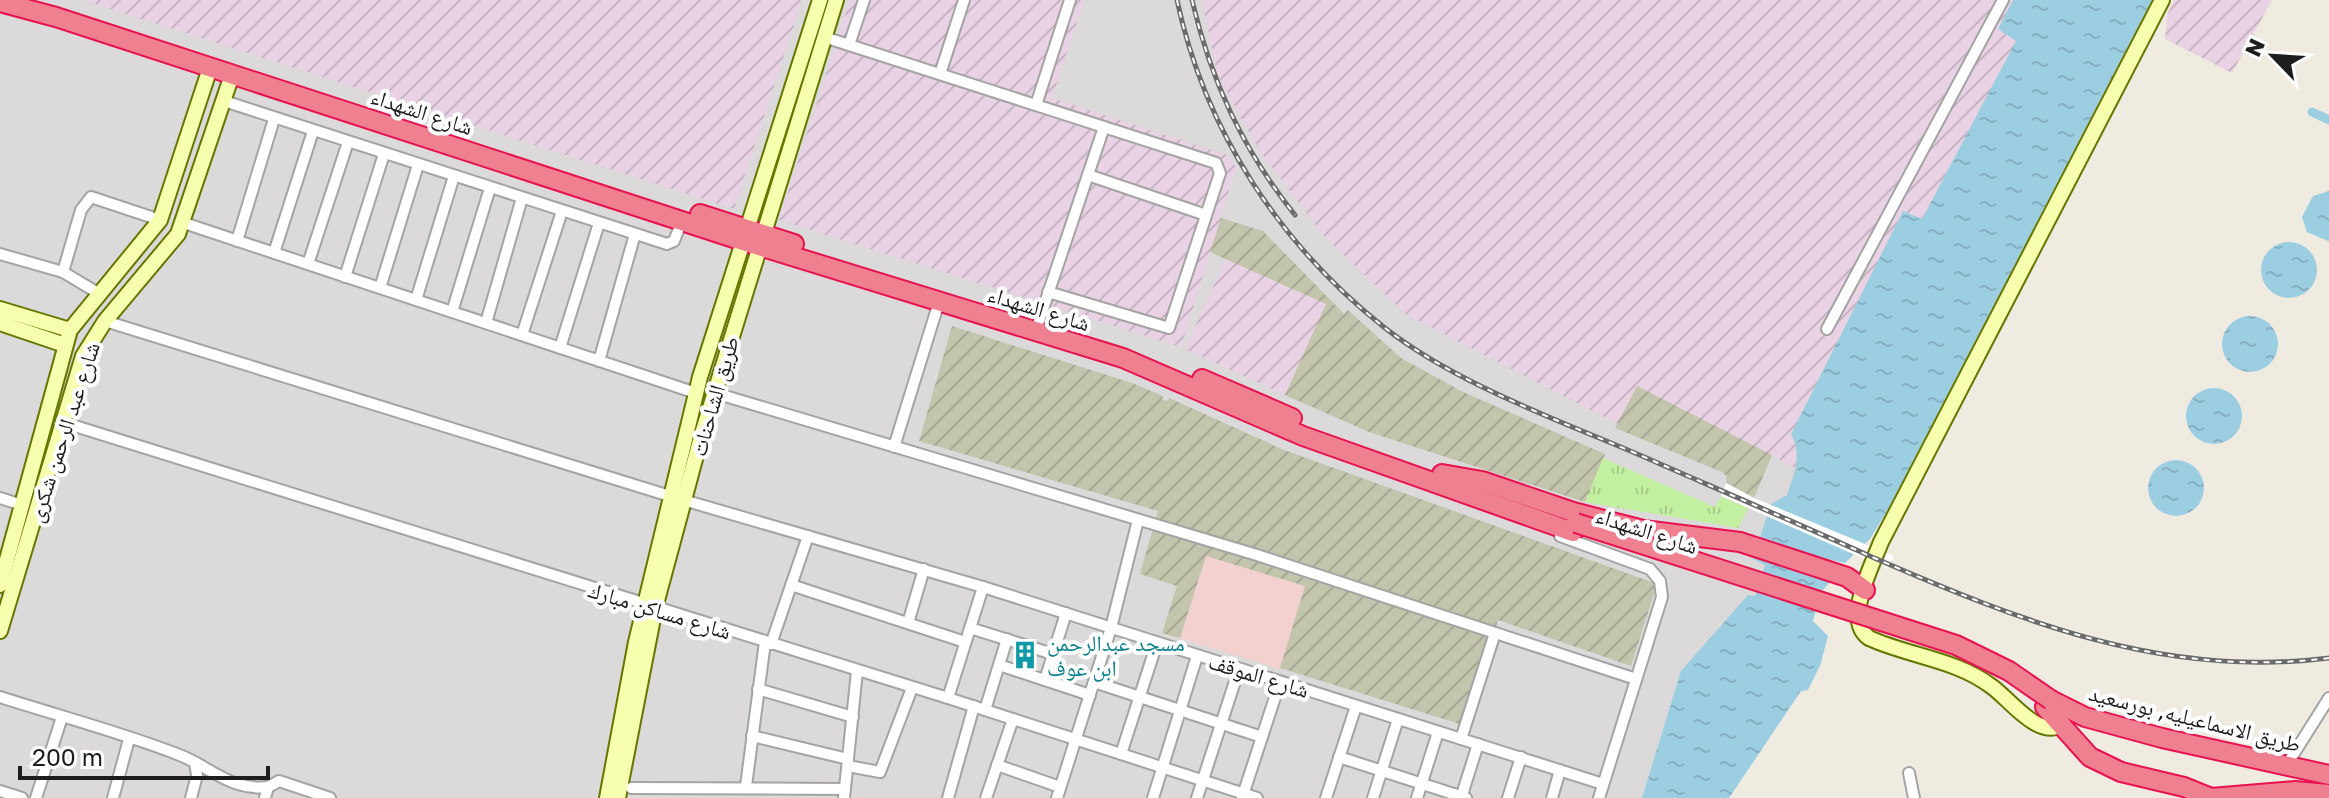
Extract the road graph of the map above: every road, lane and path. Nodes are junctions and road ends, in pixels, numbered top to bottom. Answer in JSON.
{"nodes":[{"id":1,"x":41,"y":0,"type":"edge"},
{"id":2,"x":864,"y":0,"type":"edge"},
{"id":3,"x":964,"y":0,"type":"edge"},
{"id":4,"x":1070,"y":0,"type":"edge"},
{"id":5,"x":2003,"y":0,"type":"edge"},
{"id":6,"x":2162,"y":0,"type":"edge"},
{"id":7,"x":827,"y":1,"type":"edge"},
{"id":8,"x":0,"y":2,"type":"edge"},
{"id":9,"x":824,"y":37,"type":"junction"},
{"id":10,"x":849,"y":45,"type":"junction"},
{"id":11,"x":210,"y":68,"type":"junction"},
{"id":12,"x":940,"y":74,"type":"junction"},
{"id":13,"x":232,"y":75,"type":"junction"},
{"id":14,"x":202,"y":92,"type":"junction"},
{"id":15,"x":224,"y":101,"type":"junction"},
{"id":16,"x":1036,"y":105,"type":"junction"},
{"id":17,"x":274,"y":119,"type":"junction"},
{"id":18,"x":1104,"y":127,"type":"junction"},
{"id":19,"x":313,"y":131,"type":"junction"},
{"id":20,"x":348,"y":142,"type":"junction"},
{"id":21,"x":384,"y":154,"type":"junction"},
{"id":22,"x":418,"y":165,"type":"junction"},
{"id":23,"x":562,"y":175,"type":"junction"},
{"id":24,"x":1088,"y":175,"type":"junction"},
{"id":25,"x":454,"y":176,"type":"junction"},
{"id":26,"x":490,"y":188,"type":"junction"},
{"id":27,"x":522,"y":198,"type":"junction"},
{"id":28,"x":562,"y":211,"type":"junction"},
{"id":29,"x":1206,"y":215,"type":"junction"},
{"id":30,"x":160,"y":220,"type":"junction"},
{"id":31,"x":682,"y":221,"type":"junction"},
{"id":32,"x":184,"y":223,"type":"junction"},
{"id":33,"x":599,"y":223,"type":"junction"},
{"id":34,"x":635,"y":234,"type":"junction"},
{"id":35,"x":752,"y":237,"type":"junction"},
{"id":36,"x":237,"y":241,"type":"junction"},
{"id":37,"x":143,"y":243,"type":"junction"},
{"id":38,"x":274,"y":253,"type":"junction"},
{"id":39,"x":0,"y":254,"type":"edge"},
{"id":40,"x":159,"y":258,"type":"junction"},
{"id":41,"x":125,"y":263,"type":"junction"},
{"id":42,"x":308,"y":264,"type":"junction"},
{"id":43,"x":63,"y":272,"type":"junction"},
{"id":44,"x":143,"y":277,"type":"junction"},
{"id":45,"x":345,"y":277,"type":"junction"},
{"id":46,"x":380,"y":288,"type":"junction"},
{"id":47,"x":1048,"y":292,"type":"junction"},
{"id":48,"x":98,"y":293,"type":"junction"},
{"id":49,"x":416,"y":300,"type":"junction"},
{"id":50,"x":939,"y":302,"type":"junction"},
{"id":51,"x":452,"y":312,"type":"junction"},
{"id":52,"x":4,"y":317,"type":"edge"},
{"id":53,"x":105,"y":321,"type":"junction"},
{"id":54,"x":1039,"y":321,"type":"junction"},
{"id":55,"x":486,"y":323,"type":"junction"},
{"id":56,"x":1827,"y":329,"type":"dead end"},
{"id":57,"x":70,"y":330,"type":"junction"},
{"id":58,"x":522,"y":335,"type":"junction"},
{"id":59,"x":65,"y":345,"type":"junction"},
{"id":60,"x":560,"y":348,"type":"junction"},
{"id":61,"x":599,"y":361,"type":"junction"},
{"id":62,"x":715,"y":393,"type":"junction"},
{"id":63,"x":694,"y":400,"type":"junction"},
{"id":64,"x":709,"y":412,"type":"junction"},
{"id":65,"x":62,"y":422,"type":"junction"},
{"id":66,"x":693,"y":436,"type":"junction"},
{"id":67,"x":894,"y":447,"type":"junction"},
{"id":68,"x":1442,"y":474,"type":"junction"},
{"id":69,"x":0,"y":498,"type":"edge"},
{"id":70,"x":679,"y":498,"type":"junction"},
{"id":71,"x":22,"y":505,"type":"junction"},
{"id":72,"x":1506,"y":507,"type":"junction"},
{"id":73,"x":1138,"y":520,"type":"junction"},
{"id":74,"x":1574,"y":527,"type":"junction"},
{"id":75,"x":22,"y":534,"type":"junction"},
{"id":76,"x":808,"y":536,"type":"junction"},
{"id":77,"x":15,"y":557,"type":"junction"},
{"id":78,"x":924,"y":569,"type":"junction"},
{"id":79,"x":1864,"y":582,"type":"junction"},
{"id":80,"x":0,"y":585,"type":"edge"},
{"id":81,"x":791,"y":585,"type":"junction"},
{"id":82,"x":983,"y":587,"type":"junction"},
{"id":83,"x":650,"y":607,"type":"junction"},
{"id":84,"x":1066,"y":613,"type":"junction"},
{"id":85,"x":908,"y":623,"type":"junction"},
{"id":86,"x":970,"y":628,"type":"junction"},
{"id":87,"x":1111,"y":628,"type":"junction"},
{"id":88,"x":0,"y":631,"type":"edge"},
{"id":89,"x":1495,"y":633,"type":"junction"},
{"id":90,"x":1007,"y":639,"type":"junction"},
{"id":91,"x":965,"y":642,"type":"junction"},
{"id":92,"x":768,"y":643,"type":"junction"},
{"id":93,"x":1157,"y":643,"type":"junction"},
{"id":94,"x":1053,"y":654,"type":"junction"},
{"id":95,"x":1197,"y":656,"type":"junction"},
{"id":96,"x":999,"y":665,"type":"junction"},
{"id":97,"x":1239,"y":669,"type":"junction"},
{"id":98,"x":857,"y":671,"type":"junction"},
{"id":99,"x":1636,"y":679,"type":"junction"},
{"id":100,"x":1045,"y":680,"type":"junction"},
{"id":101,"x":1094,"y":682,"type":"junction"},
{"id":102,"x":1280,"y":682,"type":"junction"},
{"id":103,"x":912,"y":688,"type":"junction"},
{"id":104,"x":758,"y":689,"type":"junction"},
{"id":105,"x":1090,"y":695,"type":"junction"},
{"id":106,"x":1139,"y":696,"type":"junction"},
{"id":107,"x":0,"y":697,"type":"edge"},
{"id":108,"x":948,"y":698,"type":"junction"},
{"id":109,"x":2329,"y":698,"type":"edge"},
{"id":110,"x":2048,"y":704,"type":"junction"},
{"id":111,"x":1356,"y":706,"type":"junction"},
{"id":112,"x":980,"y":708,"type":"junction"},
{"id":113,"x":1181,"y":709,"type":"junction"},
{"id":114,"x":62,"y":717,"type":"junction"},
{"id":115,"x":853,"y":717,"type":"junction"},
{"id":116,"x":1013,"y":719,"type":"junction"},
{"id":117,"x":1398,"y":719,"type":"junction"},
{"id":118,"x":1221,"y":723,"type":"junction"},
{"id":119,"x":2063,"y":724,"type":"junction"},
{"id":120,"x":1438,"y":732,"type":"junction"},
{"id":121,"x":752,"y":736,"type":"junction"},
{"id":122,"x":1262,"y":737,"type":"junction"},
{"id":123,"x":129,"y":739,"type":"junction"},
{"id":124,"x":1461,"y":739,"type":"junction"},
{"id":125,"x":1076,"y":740,"type":"junction"},
{"id":126,"x":1478,"y":744,"type":"junction"},
{"id":127,"x":1121,"y":754,"type":"junction"},
{"id":128,"x":1339,"y":757,"type":"junction"},
{"id":129,"x":1521,"y":757,"type":"junction"},
{"id":130,"x":195,"y":763,"type":"junction"},
{"id":131,"x":848,"y":763,"type":"junction"},
{"id":132,"x":997,"y":765,"type":"junction"},
{"id":133,"x":2286,"y":766,"type":"junction"},
{"id":134,"x":1162,"y":767,"type":"junction"},
{"id":135,"x":1381,"y":770,"type":"junction"},
{"id":136,"x":1560,"y":770,"type":"junction"},
{"id":137,"x":1909,"y":773,"type":"dead end"},
{"id":138,"x":2329,"y":775,"type":"edge"},
{"id":139,"x":1203,"y":780,"type":"junction"},
{"id":140,"x":1421,"y":783,"type":"junction"},
{"id":141,"x":1603,"y":784,"type":"junction"},
{"id":142,"x":746,"y":786,"type":"junction"},
{"id":143,"x":0,"y":791,"type":"edge"},
{"id":144,"x":626,"y":792,"type":"edge"},
{"id":145,"x":266,"y":793,"type":"edge"},
{"id":146,"x":845,"y":794,"type":"edge"},
{"id":147,"x":2329,"y":794,"type":"edge"},
{"id":148,"x":1060,"y":795,"type":"edge"},
{"id":149,"x":1242,"y":796,"type":"edge"},
{"id":150,"x":950,"y":797,"type":"edge"},
{"id":151,"x":22,"y":798,"type":"edge"},
{"id":152,"x":36,"y":798,"type":"edge"},
{"id":153,"x":113,"y":798,"type":"edge"},
{"id":154,"x":191,"y":798,"type":"edge"},
{"id":155,"x":330,"y":798,"type":"edge"},
{"id":156,"x":607,"y":798,"type":"edge"},
{"id":157,"x":986,"y":798,"type":"edge"},
{"id":158,"x":1153,"y":798,"type":"edge"},
{"id":159,"x":1197,"y":798,"type":"edge"},
{"id":160,"x":1257,"y":798,"type":"edge"},
{"id":161,"x":1326,"y":798,"type":"edge"},
{"id":162,"x":1373,"y":798,"type":"edge"},
{"id":163,"x":1417,"y":798,"type":"edge"},
{"id":164,"x":1463,"y":798,"type":"edge"},
{"id":165,"x":1508,"y":798,"type":"edge"},
{"id":166,"x":1552,"y":798,"type":"edge"},
{"id":167,"x":1599,"y":798,"type":"edge"},
{"id":168,"x":1914,"y":798,"type":"edge"}],
"edges":[{"from":1,"to":23,"type":"highway","name":"شارع الشهداء"},
{"from":2,"to":10,"type":"street"},
{"from":3,"to":12,"type":"street"},
{"from":4,"to":16,"type":"street"},
{"from":5,"to":56,"type":"street"},
{"from":6,"to":79,"type":"main road"},
{"from":7,"to":9,"type":"main road","name":"طريق الشاحنات"},
{"from":7,"to":35,"type":"main road","name":"طريق الشاحنات"},
{"from":8,"to":11,"type":"highway","name":"شارع الشهداء"},
{"from":9,"to":10,"type":"street"},
{"from":9,"to":35,"type":"main road","name":"طريق الشاحنات"},
{"from":10,"to":12,"type":"street"},
{"from":11,"to":13,"type":"highway","name":"شارع الشهداء"},
{"from":11,"to":14,"type":"main road","name":"شارع عبد الرحمن شكرى"},
{"from":12,"to":16,"type":"street"},
{"from":13,"to":15,"type":"main road","name":"شارع عبد الرحمن شكرى"},
{"from":13,"to":23,"type":"highway","name":"شارع الشهداء"},
{"from":14,"to":15,"type":"main road"},
{"from":14,"to":30,"type":"main road","name":"شارع عبد الرحمن شكرى"},
{"from":15,"to":17,"type":"street"},
{"from":15,"to":32,"type":"main road","name":"شارع عبد الرحمن شكرى"},
{"from":16,"to":18,"type":"street"},
{"from":17,"to":19,"type":"street"},
{"from":17,"to":36,"type":"street"},
{"from":18,"to":24,"type":"street"},
{"from":18,"to":29,"type":"street"},
{"from":19,"to":20,"type":"street"},
{"from":19,"to":38,"type":"street"},
{"from":20,"to":21,"type":"street"},
{"from":20,"to":42,"type":"street"},
{"from":21,"to":22,"type":"street"},
{"from":21,"to":45,"type":"street"},
{"from":22,"to":25,"type":"street"},
{"from":22,"to":46,"type":"street"},
{"from":23,"to":31,"type":"highway","name":"شارع الشهداء"},
{"from":23,"to":35,"type":"highway","name":"شارع الشهداء"},
{"from":24,"to":29,"type":"street"},
{"from":24,"to":47,"type":"street"},
{"from":25,"to":26,"type":"street"},
{"from":25,"to":49,"type":"street"},
{"from":26,"to":27,"type":"street"},
{"from":26,"to":51,"type":"street"},
{"from":27,"to":28,"type":"street"},
{"from":27,"to":55,"type":"street"},
{"from":28,"to":33,"type":"street"},
{"from":28,"to":58,"type":"street"},
{"from":29,"to":47,"type":"street"},
{"from":30,"to":37,"type":"main road","name":"شارع عبد الرحمن شكرى"},
{"from":30,"to":43,"type":"street"},
{"from":31,"to":34,"type":"street"},
{"from":31,"to":35,"type":"highway","name":"شارع الشهداء"},
{"from":32,"to":36,"type":"street"},
{"from":32,"to":40,"type":"main road","name":"شارع عبد الرحمن شكرى"},
{"from":33,"to":34,"type":"street"},
{"from":33,"to":60,"type":"street"},
{"from":34,"to":61,"type":"street"},
{"from":35,"to":50,"type":"highway","name":"شارع الشهداء"},
{"from":35,"to":54,"type":"highway","name":"شارع الشهداء"},
{"from":35,"to":62,"type":"main road","name":"طريق الشاحنات"},
{"from":35,"to":63,"type":"main road","name":"طريق الشاحنات"},
{"from":36,"to":38,"type":"street"},
{"from":37,"to":40,"type":"main road"},
{"from":37,"to":41,"type":"main road","name":"شارع عبد الرحمن شكرى"},
{"from":38,"to":42,"type":"street"},
{"from":39,"to":43,"type":"street"},
{"from":40,"to":44,"type":"main road","name":"شارع عبد الرحمن شكرى"},
{"from":41,"to":44,"type":"main road"},
{"from":41,"to":48,"type":"main road","name":"شارع عبد الرحمن شكرى"},
{"from":42,"to":45,"type":"street"},
{"from":43,"to":48,"type":"street"},
{"from":44,"to":53,"type":"main road","name":"شارع عبد الرحمن شكرى"},
{"from":45,"to":46,"type":"street"},
{"from":46,"to":49,"type":"street"},
{"from":47,"to":54,"type":"street"},
{"from":48,"to":57,"type":"main road","name":"شارع عبد الرحمن شكرى"},
{"from":49,"to":51,"type":"street"},
{"from":50,"to":67,"type":"street"},
{"from":50,"to":72,"type":"highway","name":"شارع الشهداء"},
{"from":51,"to":55,"type":"street"},
{"from":52,"to":57,"type":"main road"},
{"from":52,"to":59,"type":"main road"},
{"from":53,"to":65,"type":"main road","name":"شارع عبد الرحمن شكرى"},
{"from":53,"to":70,"type":"street","name":"شارع الموقف"},
{"from":54,"to":68,"type":"highway","name":"شارع الشهداء"},
{"from":55,"to":58,"type":"street"},
{"from":57,"to":59,"type":"main road","name":"شارع عبد الرحمن شكرى"},
{"from":58,"to":60,"type":"street"},
{"from":59,"to":71,"type":"main road","name":"شارع عبد الرحمن شكرى"},
{"from":60,"to":61,"type":"street"},
{"from":61,"to":63,"type":"street"},
{"from":62,"to":64,"type":"main road","name":"طريق الشاحنات"},
{"from":62,"to":67,"type":"street"},
{"from":63,"to":64,"type":"main road"},
{"from":63,"to":66,"type":"main road","name":"طريق الشاحنات"},
{"from":64,"to":66,"type":"main road","name":"طريق الشاحنات"},
{"from":65,"to":75,"type":"main road","name":"شارع عبد الرحمن شكرى"},
{"from":65,"to":83,"type":"street","name":"شارع مساكن مبارك"},
{"from":66,"to":70,"type":"main road","name":"طريق الشاحنات"},
{"from":67,"to":73,"type":"street"},
{"from":68,"to":74,"type":"highway","name":"شارع الشهداء"},
{"from":68,"to":79,"type":"highway"},
{"from":69,"to":71,"type":"street"},
{"from":70,"to":76,"type":"street","name":"شارع الموقف"},
{"from":70,"to":83,"type":"main road","name":"طريق الشاحنات"},
{"from":71,"to":75,"type":"main road","name":"شارع عبد الرحمن شكرى"},
{"from":72,"to":74,"type":"highway","name":"شارع الشهداء"},
{"from":72,"to":99,"type":"street"},
{"from":73,"to":87,"type":"street"},
{"from":73,"to":89,"type":"street"},
{"from":74,"to":110,"type":"highway","name":"شارع الشهداء"},
{"from":75,"to":77,"type":"main road","name":"شارع عبد الرحمن شكرى"},
{"from":76,"to":78,"type":"street","name":"شارع الموقف"},
{"from":76,"to":81,"type":"street"},
{"from":77,"to":80,"type":"main road","name":"شارع عبد الرحمن شكرى"},
{"from":77,"to":88,"type":"main road","name":"شارع عبد الرحمن شكرى"},
{"from":78,"to":82,"type":"street","name":"شارع الموقف"},
{"from":78,"to":85,"type":"street"},
{"from":79,"to":119,"type":"main road"},
{"from":81,"to":85,"type":"street"},
{"from":81,"to":92,"type":"street"},
{"from":82,"to":84,"type":"street","name":"شارع الموقف"},
{"from":82,"to":86,"type":"street"},
{"from":83,"to":92,"type":"street","name":"شارع مساكن مبارك"},
{"from":83,"to":144,"type":"main road","name":"طريق الشاحنات"},
{"from":83,"to":156,"type":"main road","name":"طريق الشاحنات"},
{"from":84,"to":87,"type":"street","name":"شارع الموقف"},
{"from":84,"to":94,"type":"street"},
{"from":85,"to":91,"type":"street"},
{"from":86,"to":90,"type":"street"},
{"from":86,"to":91,"type":"street"},
{"from":87,"to":93,"type":"street","name":"شارع الموقف"},
{"from":87,"to":101,"type":"street"},
{"from":89,"to":99,"type":"street"},
{"from":89,"to":124,"type":"street"},
{"from":90,"to":94,"type":"street"},
{"from":90,"to":96,"type":"street"},
{"from":91,"to":108,"type":"street"},
{"from":92,"to":98,"type":"street","name":"شارع مساكن مبارك"},
{"from":92,"to":104,"type":"street"},
{"from":93,"to":95,"type":"street","name":"شارع الموقف"},
{"from":93,"to":106,"type":"street"},
{"from":94,"to":100,"type":"street"},
{"from":95,"to":97,"type":"street","name":"شارع الموقف"},
{"from":95,"to":113,"type":"street"},
{"from":96,"to":100,"type":"street"},
{"from":96,"to":112,"type":"street"},
{"from":97,"to":102,"type":"street","name":"شارع الموقف"},
{"from":97,"to":118,"type":"street"},
{"from":98,"to":103,"type":"street","name":"شارع مساكن مبارك"},
{"from":98,"to":115,"type":"street"},
{"from":99,"to":141,"type":"street"},
{"from":100,"to":105,"type":"street"},
{"from":101,"to":105,"type":"street"},
{"from":101,"to":106,"type":"street"},
{"from":102,"to":111,"type":"street","name":"شارع الموقف"},
{"from":102,"to":122,"type":"street"},
{"from":103,"to":108,"type":"street","name":"شارع مساكن مبارك"},
{"from":103,"to":131,"type":"street"},
{"from":104,"to":115,"type":"street"},
{"from":104,"to":121,"type":"street"},
{"from":105,"to":125,"type":"street"},
{"from":106,"to":113,"type":"street"},
{"from":106,"to":127,"type":"street"},
{"from":107,"to":114,"type":"street"},
{"from":108,"to":112,"type":"street","name":"شارع مساكن مبارك"},
{"from":109,"to":133,"type":"street"},
{"from":110,"to":119,"type":"highway","name":"طريق الاسماعيليه, بورسعيد"},
{"from":110,"to":133,"type":"highway","name":"طريق الاسماعيليه, بورسعيد"},
{"from":111,"to":117,"type":"street","name":"شارع الموقف"},
{"from":111,"to":128,"type":"street"},
{"from":112,"to":116,"type":"street","name":"شارع مساكن مبارك"},
{"from":112,"to":150,"type":"street"},
{"from":113,"to":118,"type":"street"},
{"from":113,"to":134,"type":"street"},
{"from":114,"to":123,"type":"street"},
{"from":114,"to":152,"type":"street"},
{"from":115,"to":131,"type":"street"},
{"from":116,"to":125,"type":"street","name":"شارع مساكن مبارك"},
{"from":116,"to":132,"type":"street"},
{"from":117,"to":120,"type":"street","name":"شارع الموقف"},
{"from":117,"to":135,"type":"street"},
{"from":118,"to":122,"type":"street"},
{"from":118,"to":139,"type":"street"},
{"from":119,"to":147,"type":"highway","name":"طريق الاسماعيليه, بورسعيد"},
{"from":120,"to":124,"type":"street","name":"شارع الموقف"},
{"from":120,"to":140,"type":"street"},
{"from":121,"to":131,"type":"street"},
{"from":121,"to":142,"type":"street"},
{"from":122,"to":149,"type":"street"},
{"from":123,"to":130,"type":"street"},
{"from":123,"to":153,"type":"street"},
{"from":124,"to":126,"type":"street","name":"شارع الموقف"},
{"from":125,"to":127,"type":"street","name":"شارع مساكن مبارك"},
{"from":125,"to":148,"type":"street"},
{"from":126,"to":129,"type":"street","name":"شارع الموقف"},
{"from":126,"to":164,"type":"street"},
{"from":127,"to":134,"type":"street","name":"شارع مساكن مبارك"},
{"from":128,"to":135,"type":"street"},
{"from":128,"to":161,"type":"street"},
{"from":129,"to":136,"type":"street","name":"شارع الموقف"},
{"from":129,"to":165,"type":"street"},
{"from":130,"to":145,"type":"street"},
{"from":130,"to":154,"type":"street"},
{"from":131,"to":146,"type":"street"},
{"from":132,"to":148,"type":"street"},
{"from":132,"to":157,"type":"street"},
{"from":133,"to":138,"type":"highway","name":"طريق الاسماعيليه, بورسعيد"},
{"from":134,"to":139,"type":"street","name":"شارع مساكن مبارك"},
{"from":134,"to":158,"type":"street"},
{"from":135,"to":140,"type":"street"},
{"from":135,"to":162,"type":"street"},
{"from":136,"to":141,"type":"street","name":"شارع الموقف"},
{"from":136,"to":166,"type":"street"},
{"from":137,"to":168,"type":"street"},
{"from":139,"to":149,"type":"street","name":"شارع مساكن مبارك"},
{"from":139,"to":159,"type":"street"},
{"from":140,"to":163,"type":"street"},
{"from":140,"to":164,"type":"street"},
{"from":141,"to":167,"type":"street"},
{"from":142,"to":144,"type":"street"},
{"from":142,"to":146,"type":"street"},
{"from":143,"to":151,"type":"street"},
{"from":145,"to":155,"type":"street"},
{"from":149,"to":160,"type":"street","name":"شارع مساكن مبارك"}]}
